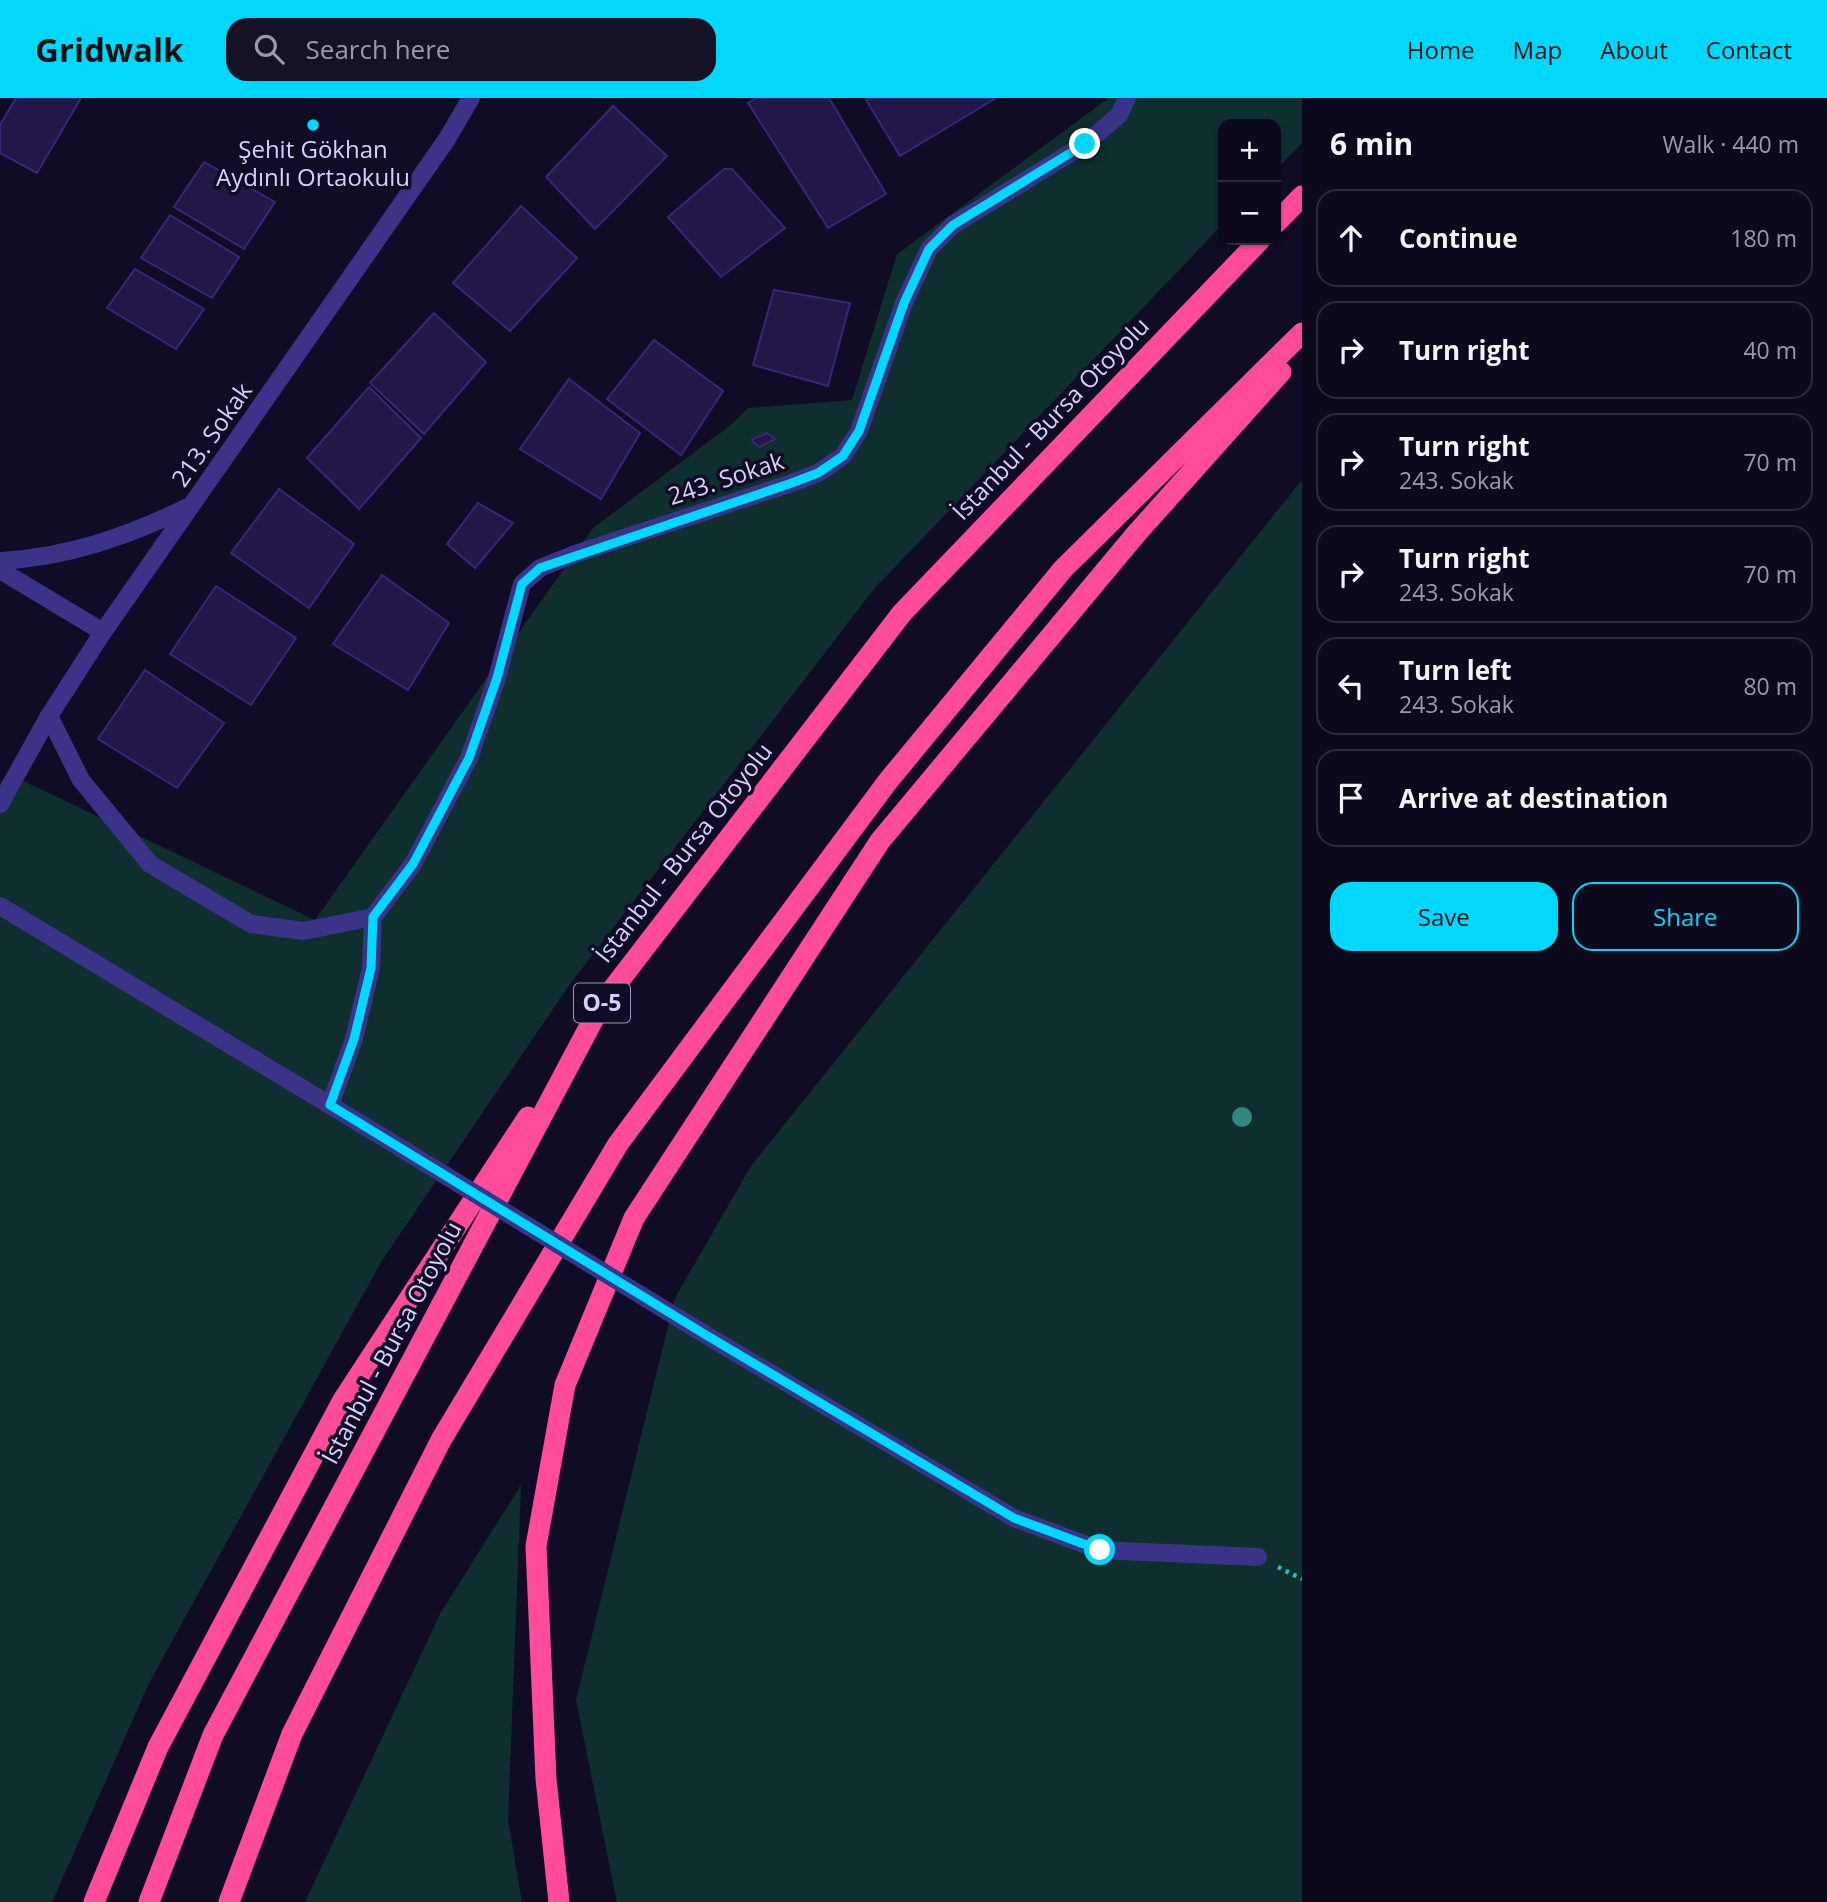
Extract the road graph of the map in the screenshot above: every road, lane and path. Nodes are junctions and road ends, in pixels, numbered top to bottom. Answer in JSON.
{"nodes":[{"id":1,"x":471,"y":98,"type":"edge"},
{"id":2,"x":1126,"y":98,"type":"edge"},
{"id":3,"x":1302,"y":196,"type":"edge"},
{"id":4,"x":1281,"y":218,"type":"edge"},
{"id":5,"x":1254,"y":245,"type":"edge"},
{"id":6,"x":1302,"y":333,"type":"edge"},
{"id":7,"x":1302,"y":348,"type":"edge"},
{"id":8,"x":194,"y":504,"type":"junction"},
{"id":9,"x":0,"y":561,"type":"edge"},
{"id":10,"x":0,"y":570,"type":"edge"},
{"id":11,"x":103,"y":632,"type":"junction"},
{"id":12,"x":49,"y":716,"type":"junction"},
{"id":13,"x":0,"y":804,"type":"edge"},
{"id":14,"x":0,"y":906,"type":"edge"},
{"id":15,"x":373,"y":917,"type":"junction"},
{"id":16,"x":602,"y":1003,"type":"junction"},
{"id":17,"x":330,"y":1105,"type":"junction"},
{"id":18,"x":1258,"y":1557,"type":"dead end"},
{"id":19,"x":94,"y":1902,"type":"edge"},
{"id":20,"x":149,"y":1902,"type":"edge"},
{"id":21,"x":229,"y":1902,"type":"edge"},
{"id":22,"x":559,"y":1902,"type":"edge"}],
"edges":[{"from":1,"to":8,"type":"street","name":"213. Sokak"},
{"from":2,"to":15,"type":"street","name":"243. Sokak"},
{"from":3,"to":4,"type":"highway"},
{"from":5,"to":16,"type":"highway","name":"İstanbul - Bursa Otoyolu","number":"O-5"},
{"from":6,"to":21,"type":"highway"},
{"from":7,"to":22,"type":"highway"},
{"from":8,"to":9,"type":"street"},
{"from":8,"to":11,"type":"street","name":"213. Sokak"},
{"from":10,"to":11,"type":"street"},
{"from":11,"to":12,"type":"street","name":"213. Sokak"},
{"from":12,"to":13,"type":"street","name":"213. Sokak"},
{"from":12,"to":15,"type":"street"},
{"from":14,"to":17,"type":"street"},
{"from":15,"to":17,"type":"street"},
{"from":16,"to":19,"type":"highway"},
{"from":16,"to":20,"type":"highway","name":"İstanbul - Bursa Otoyolu","number":"O-5"},
{"from":17,"to":18,"type":"street","bridge":true}]}
